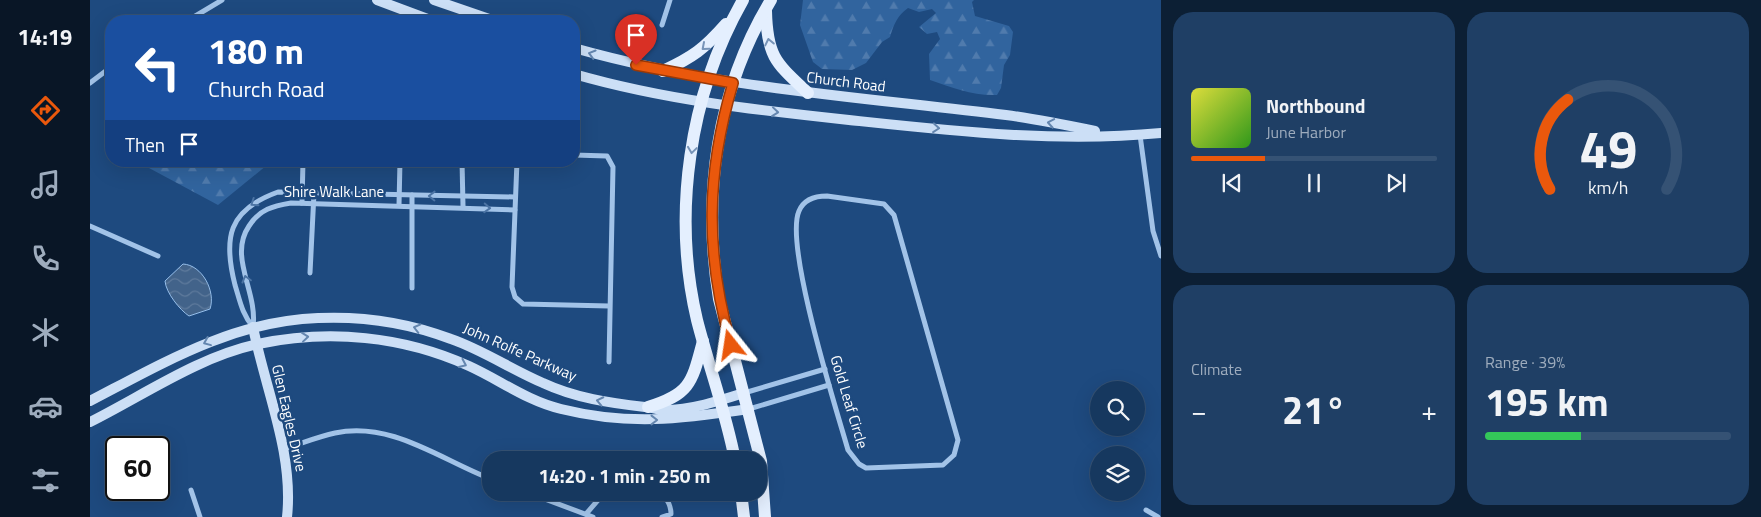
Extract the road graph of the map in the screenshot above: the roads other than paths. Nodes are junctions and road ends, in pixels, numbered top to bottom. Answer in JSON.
{"nodes":[{"id":1,"x":222,"y":0,"type":"edge"},
{"id":2,"x":377,"y":0,"type":"edge"},
{"id":3,"x":434,"y":0,"type":"edge"},
{"id":4,"x":670,"y":0,"type":"edge"},
{"id":5,"x":768,"y":4,"type":"edge"},
{"id":6,"x":740,"y":5,"type":"edge"},
{"id":7,"x":197,"y":15,"type":"edge"},
{"id":8,"x":418,"y":15,"type":"edge"},
{"id":9,"x":478,"y":15,"type":"edge"},
{"id":10,"x":662,"y":25,"type":"dead end"},
{"id":11,"x":580,"y":50,"type":"edge"},
{"id":12,"x":663,"y":71,"type":"junction"},
{"id":13,"x":105,"y":72,"type":"edge"},
{"id":14,"x":580,"y":76,"type":"edge"},
{"id":15,"x":708,"y":79,"type":"junction"},
{"id":16,"x":90,"y":83,"type":"edge"},
{"id":17,"x":733,"y":83,"type":"junction"},
{"id":18,"x":808,"y":93,"type":"junction"},
{"id":19,"x":702,"y":102,"type":"junction"},
{"id":20,"x":726,"y":106,"type":"junction"},
{"id":21,"x":1161,"y":133,"type":"edge"},
{"id":22,"x":1116,"y":134,"type":"junction"},
{"id":23,"x":1140,"y":134,"type":"junction"},
{"id":24,"x":580,"y":155,"type":"edge"},
{"id":25,"x":303,"y":167,"type":"edge"},
{"id":26,"x":400,"y":167,"type":"edge"},
{"id":27,"x":462,"y":167,"type":"edge"},
{"id":28,"x":517,"y":167,"type":"edge"},
{"id":29,"x":302,"y":193,"type":"junction"},
{"id":30,"x":314,"y":193,"type":"junction"},
{"id":31,"x":399,"y":195,"type":"junction"},
{"id":32,"x":412,"y":195,"type":"junction"},
{"id":33,"x":463,"y":196,"type":"junction"},
{"id":34,"x":515,"y":197,"type":"junction"},
{"id":35,"x":302,"y":203,"type":"junction"},
{"id":36,"x":313,"y":204,"type":"junction"},
{"id":37,"x":399,"y":205,"type":"junction"},
{"id":38,"x":412,"y":205,"type":"junction"},
{"id":39,"x":463,"y":206,"type":"junction"},
{"id":40,"x":515,"y":210,"type":"junction"},
{"id":41,"x":90,"y":226,"type":"edge"},
{"id":42,"x":158,"y":256,"type":"dead end"},
{"id":43,"x":1161,"y":256,"type":"edge"},
{"id":44,"x":310,"y":273,"type":"dead end"},
{"id":45,"x":412,"y":288,"type":"dead end"},
{"id":46,"x":609,"y":306,"type":"junction"},
{"id":47,"x":253,"y":327,"type":"junction"},
{"id":48,"x":703,"y":342,"type":"junction"},
{"id":49,"x":257,"y":344,"type":"junction"},
{"id":50,"x":609,"y":362,"type":"dead end"},
{"id":51,"x":825,"y":369,"type":"junction"},
{"id":52,"x":829,"y":385,"type":"junction"},
{"id":53,"x":744,"y":393,"type":"junction"},
{"id":54,"x":90,"y":401,"type":"edge"},
{"id":55,"x":648,"y":407,"type":"junction"},
{"id":56,"x":721,"y":407,"type":"junction"},
{"id":57,"x":748,"y":409,"type":"junction"},
{"id":58,"x":90,"y":422,"type":"edge"},
{"id":59,"x":283,"y":449,"type":"junction"},
{"id":60,"x":733,"y":451,"type":"edge"},
{"id":61,"x":482,"y":475,"type":"edge"},
{"id":62,"x":191,"y":490,"type":"dead end"},
{"id":63,"x":551,"y":501,"type":"edge"},
{"id":64,"x":597,"y":501,"type":"edge"},
{"id":65,"x":668,"y":501,"type":"edge"},
{"id":66,"x":742,"y":501,"type":"edge"},
{"id":67,"x":1146,"y":510,"type":"dead end"},
{"id":68,"x":586,"y":514,"type":"junction"},
{"id":69,"x":200,"y":517,"type":"edge"},
{"id":70,"x":287,"y":517,"type":"edge"},
{"id":71,"x":593,"y":517,"type":"edge"},
{"id":72,"x":662,"y":517,"type":"edge"},
{"id":73,"x":744,"y":517,"type":"edge"},
{"id":74,"x":765,"y":517,"type":"edge"},
{"id":75,"x":1158,"y":517,"type":"edge"}],
"edges":[{"from":1,"to":7,"type":"street"},
{"from":2,"to":8,"type":"main road"},
{"from":3,"to":9,"type":"main road"},
{"from":4,"to":10,"type":"street"},
{"from":5,"to":17,"type":"main road"},
{"from":18,"to":5,"type":"main road","one_way":true},
{"from":6,"to":12,"type":"main road","one_way":true},
{"from":6,"to":15,"type":"main road"},
{"from":12,"to":11,"type":"main road","name":"Church Road","one_way":true},
{"from":12,"to":15,"type":"main road","name":"Church Road"},
{"from":13,"to":16,"type":"street"},
{"from":14,"to":19,"type":"main road","name":"Church Road"},
{"from":15,"to":17,"type":"main road","name":"Church Road"},
{"from":15,"to":19,"type":"main road"},
{"from":17,"to":18,"type":"main road","name":"Church Road"},
{"from":17,"to":20,"type":"main road"},
{"from":22,"to":18,"type":"main road","name":"Church Road","one_way":true},
{"from":19,"to":20,"type":"main road","name":"Church Road"},
{"from":19,"to":48,"type":"main road","one_way":true},
{"from":20,"to":22,"type":"main road","name":"Church Road","one_way":true},
{"from":20,"to":53,"type":"main road"},
{"from":21,"to":23,"type":"main road","name":"Church Road"},
{"from":22,"to":23,"type":"main road","name":"Church Road"},
{"from":23,"to":43,"type":"street"},
{"from":24,"to":46,"type":"street"},
{"from":25,"to":29,"type":"street"},
{"from":26,"to":31,"type":"street"},
{"from":27,"to":33,"type":"street"},
{"from":28,"to":34,"type":"street"},
{"from":29,"to":30,"type":"street","name":"Shire Walk Lane"},
{"from":29,"to":35,"type":"street"},
{"from":29,"to":47,"type":"street","name":"Shire Walk Lane","one_way":true},
{"from":30,"to":31,"type":"street","name":"Shire Walk Lane"},
{"from":30,"to":36,"type":"street"},
{"from":31,"to":32,"type":"street","name":"Shire Walk Lane"},
{"from":31,"to":37,"type":"street"},
{"from":33,"to":32,"type":"street","name":"Shire Walk Lane","one_way":true},
{"from":32,"to":38,"type":"street"},
{"from":33,"to":34,"type":"street","name":"Shire Walk Lane"},
{"from":33,"to":39,"type":"street"},
{"from":34,"to":40,"type":"street"},
{"from":35,"to":36,"type":"street","name":"Shire Walk Lane"},
{"from":47,"to":35,"type":"street","name":"Shire Walk Lane","one_way":true},
{"from":36,"to":37,"type":"street","name":"Shire Walk Lane"},
{"from":36,"to":44,"type":"street"},
{"from":37,"to":38,"type":"street","name":"Shire Walk Lane"},
{"from":38,"to":39,"type":"street","name":"Shire Walk Lane"},
{"from":38,"to":45,"type":"street"},
{"from":39,"to":40,"type":"street","name":"Shire Walk Lane","one_way":true},
{"from":40,"to":46,"type":"street"},
{"from":41,"to":42,"type":"street"},
{"from":46,"to":50,"type":"street"},
{"from":47,"to":49,"type":"main road","name":"Glen Eagles Drive"},
{"from":47,"to":54,"type":"main road","name":"John Rolfe Parkway","one_way":true},
{"from":55,"to":47,"type":"main road","name":"John Rolfe Parkway","one_way":true},
{"from":48,"to":55,"type":"main road"},
{"from":48,"to":56,"type":"main road"},
{"from":49,"to":56,"type":"main road","one_way":true},
{"from":49,"to":58,"type":"main road"},
{"from":49,"to":59,"type":"main road","name":"Glen Eagles Drive"},
{"from":51,"to":52,"type":"street","name":"Gold Leaf Circle"},
{"from":51,"to":52,"type":"street","name":"Gold Leaf Circle"},
{"from":51,"to":53,"type":"street"},
{"from":52,"to":57,"type":"street"},
{"from":53,"to":56,"type":"main road"},
{"from":53,"to":57,"type":"main road"},
{"from":55,"to":56,"type":"main road","name":"John Rolfe Parkway"},
{"from":56,"to":57,"type":"main road"},
{"from":56,"to":60,"type":"main road"},
{"from":57,"to":74,"type":"main road"},
{"from":59,"to":61,"type":"street"},
{"from":59,"to":70,"type":"main road","name":"Glen Eagles Drive"},
{"from":62,"to":69,"type":"street"},
{"from":63,"to":68,"type":"street"},
{"from":64,"to":68,"type":"street"},
{"from":65,"to":72,"type":"street"},
{"from":66,"to":73,"type":"main road"},
{"from":67,"to":75,"type":"street"},
{"from":68,"to":71,"type":"street"}]}
